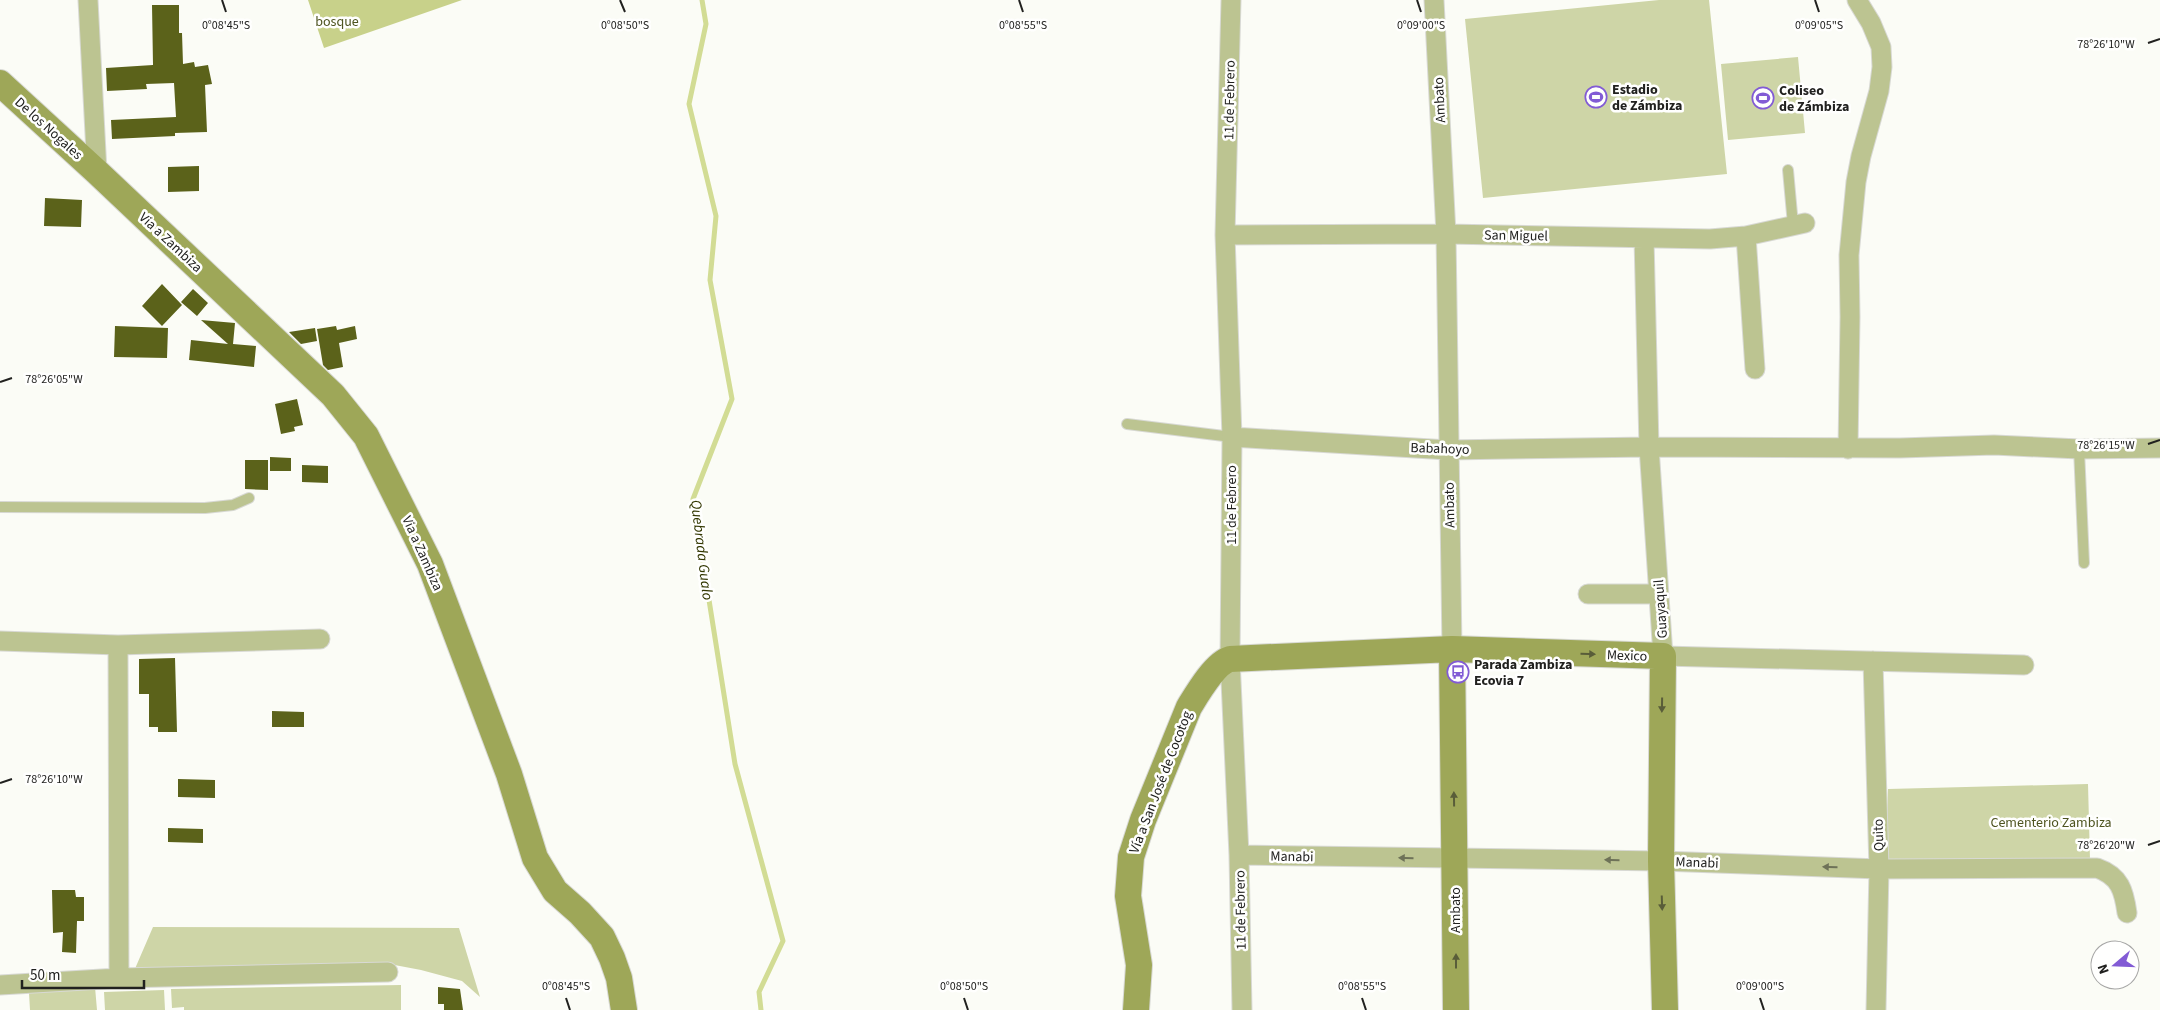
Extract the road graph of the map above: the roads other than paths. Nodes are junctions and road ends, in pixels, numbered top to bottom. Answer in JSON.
{"nodes":[{"id":1,"x":88,"y":0,"type":"edge"},
{"id":2,"x":1231,"y":0,"type":"edge"},
{"id":3,"x":1434,"y":0,"type":"edge"},
{"id":4,"x":1857,"y":0,"type":"edge"},
{"id":5,"x":0,"y":83,"type":"edge"},
{"id":6,"x":1788,"y":170,"type":"dead end"},
{"id":7,"x":97,"y":172,"type":"junction"},
{"id":8,"x":1799,"y":224,"type":"joint"},
{"id":9,"x":1446,"y":234,"type":"junction"},
{"id":10,"x":1225,"y":235,"type":"junction"},
{"id":11,"x":1746,"y":236,"type":"junction"},
{"id":12,"x":1644,"y":238,"type":"junction"},
{"id":13,"x":1755,"y":368,"type":"dead end"},
{"id":14,"x":1127,"y":424,"type":"dead end"},
{"id":15,"x":1232,"y":437,"type":"junction"},
{"id":16,"x":1649,"y":447,"type":"junction"},
{"id":17,"x":2160,"y":448,"type":"edge"},
{"id":18,"x":1848,"y":449,"type":"junction"},
{"id":19,"x":1448,"y":450,"type":"junction"},
{"id":20,"x":2079,"y":450,"type":"junction"},
{"id":21,"x":250,"y":498,"type":"dead end"},
{"id":22,"x":0,"y":507,"type":"edge"},
{"id":23,"x":2084,"y":563,"type":"dead end"},
{"id":24,"x":1588,"y":594,"type":"dead end"},
{"id":25,"x":1659,"y":594,"type":"junction"},
{"id":26,"x":320,"y":639,"type":"dead end"},
{"id":27,"x":0,"y":641,"type":"edge"},
{"id":28,"x":118,"y":645,"type":"junction"},
{"id":29,"x":1452,"y":649,"type":"junction"},
{"id":30,"x":1663,"y":656,"type":"junction"},
{"id":31,"x":1230,"y":659,"type":"junction"},
{"id":32,"x":1873,"y":661,"type":"junction"},
{"id":33,"x":2024,"y":665,"type":"dead end"},
{"id":34,"x":1239,"y":855,"type":"junction"},
{"id":35,"x":1455,"y":858,"type":"junction"},
{"id":36,"x":1661,"y":861,"type":"junction"},
{"id":37,"x":1879,"y":869,"type":"junction"},
{"id":38,"x":2127,"y":913,"type":"dead end"},
{"id":39,"x":388,"y":972,"type":"dead end"},
{"id":40,"x":119,"y":978,"type":"junction"},
{"id":41,"x":0,"y":985,"type":"edge"},
{"id":42,"x":624,"y":1010,"type":"edge"},
{"id":43,"x":1136,"y":1010,"type":"edge"},
{"id":44,"x":1242,"y":1010,"type":"edge"},
{"id":45,"x":1456,"y":1010,"type":"edge"},
{"id":46,"x":1665,"y":1010,"type":"edge"},
{"id":47,"x":1876,"y":1010,"type":"edge"}],
"edges":[{"from":1,"to":7,"type":"street"},
{"from":2,"to":10,"type":"street","name":"11 de Febrero"},
{"from":3,"to":9,"type":"street","name":"Ambato"},
{"from":4,"to":18,"type":"street"},
{"from":5,"to":7,"type":"street","name":"De los Nogales"},
{"from":6,"to":8,"type":"lane"},
{"from":7,"to":42,"type":"street","name":"Via a Zambiza"},
{"from":8,"to":11,"type":"street","name":"San Miguel"},
{"from":9,"to":10,"type":"street","name":"San Miguel"},
{"from":9,"to":12,"type":"street","name":"San Miguel"},
{"from":9,"to":19,"type":"street","name":"Ambato"},
{"from":10,"to":15,"type":"street","name":"11 de Febrero"},
{"from":11,"to":12,"type":"street","name":"San Miguel"},
{"from":11,"to":13,"type":"street"},
{"from":12,"to":16,"type":"street","name":"Guayaquil"},
{"from":14,"to":15,"type":"lane"},
{"from":15,"to":19,"type":"street","name":"Babahoyo"},
{"from":15,"to":31,"type":"street","name":"11 de Febrero"},
{"from":16,"to":18,"type":"street","name":"Babahoyo"},
{"from":16,"to":19,"type":"street","name":"Babahoyo"},
{"from":16,"to":25,"type":"street","name":"Guayaquil"},
{"from":17,"to":20,"type":"street","name":"Babahoyo"},
{"from":18,"to":20,"type":"street","name":"Babahoyo"},
{"from":19,"to":29,"type":"street","name":"Ambato"},
{"from":20,"to":23,"type":"lane"},
{"from":21,"to":22,"type":"lane"},
{"from":24,"to":25,"type":"street"},
{"from":25,"to":30,"type":"street","name":"Guayaquil"},
{"from":26,"to":28,"type":"street"},
{"from":27,"to":28,"type":"street"},
{"from":28,"to":40,"type":"street"},
{"from":29,"to":30,"type":"street","name":"Mexico","one_way":true},
{"from":29,"to":31,"type":"street","name":"Mexico"},
{"from":35,"to":29,"type":"street","name":"Ambato","one_way":true},
{"from":30,"to":32,"type":"street","name":"Mexico"},
{"from":30,"to":36,"type":"street","name":"Guayaquil","one_way":true},
{"from":31,"to":34,"type":"street","name":"11 de Febrero"},
{"from":31,"to":43,"type":"street","name":"Vía a San José de Cocotog"},
{"from":32,"to":33,"type":"street","name":"Mexico"},
{"from":32,"to":37,"type":"street","name":"Quito"},
{"from":35,"to":34,"type":"street","name":"Manabi","one_way":true},
{"from":34,"to":44,"type":"street","name":"11 de Febrero"},
{"from":36,"to":35,"type":"street","name":"Manabi","one_way":true},
{"from":45,"to":35,"type":"street","name":"Ambato","one_way":true},
{"from":37,"to":36,"type":"street","name":"Manabi","one_way":true},
{"from":36,"to":46,"type":"street","name":"Guayaquil","one_way":true},
{"from":37,"to":38,"type":"street","name":"Manabi"},
{"from":37,"to":47,"type":"street","name":"Quito"},
{"from":39,"to":40,"type":"street"},
{"from":40,"to":41,"type":"street"}]}
